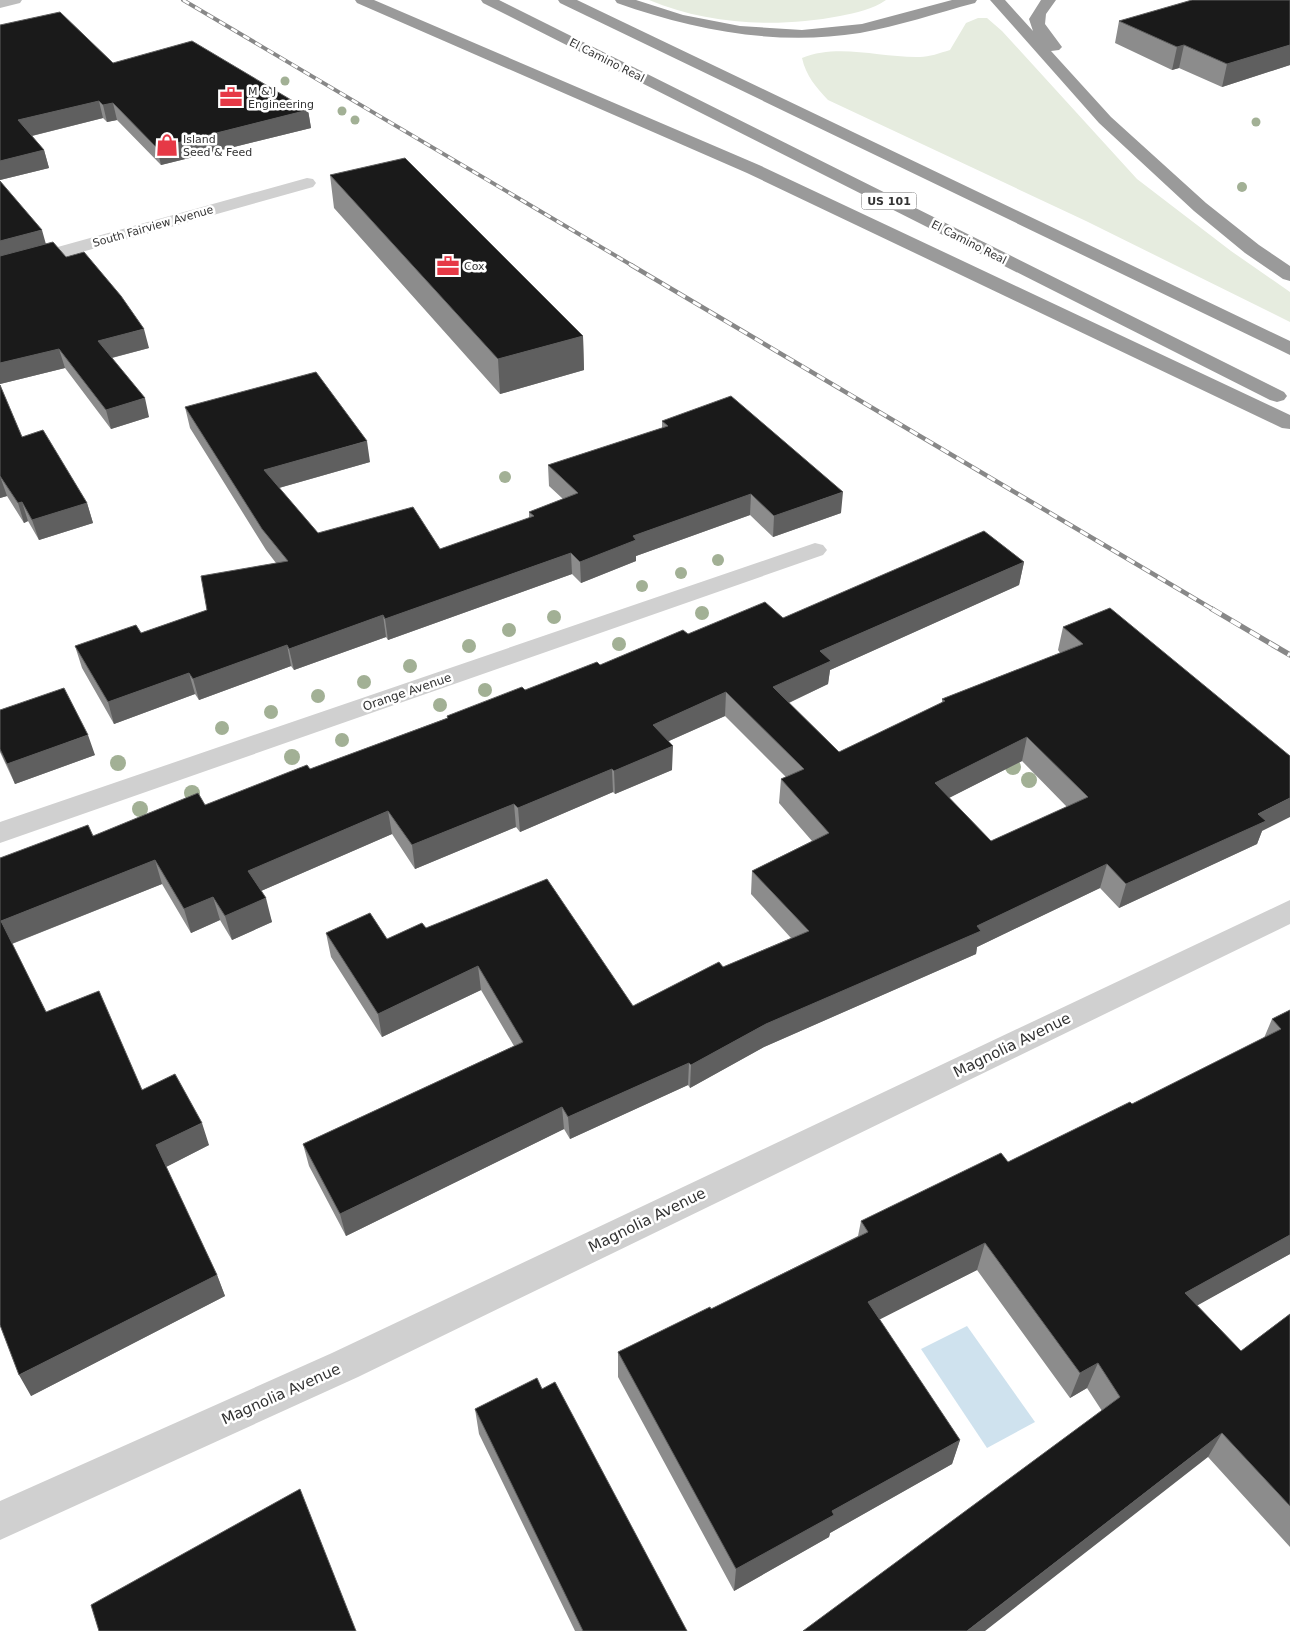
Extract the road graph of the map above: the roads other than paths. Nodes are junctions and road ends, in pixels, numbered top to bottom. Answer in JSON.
{"nodes":[{"id":1,"x":15,"y":0,"type":"edge"},
{"id":2,"x":362,"y":0,"type":"edge"},
{"id":3,"x":488,"y":0,"type":"edge"},
{"id":4,"x":565,"y":0,"type":"edge"},
{"id":5,"x":622,"y":0,"type":"edge"},
{"id":6,"x":910,"y":0,"type":"edge"},
{"id":7,"x":970,"y":0,"type":"edge"},
{"id":8,"x":997,"y":0,"type":"edge"},
{"id":9,"x":1049,"y":0,"type":"edge"},
{"id":10,"x":0,"y":4,"type":"edge"},
{"id":11,"x":762,"y":32,"type":"junction"},
{"id":12,"x":1159,"y":170,"type":"junction"},
{"id":13,"x":307,"y":183,"type":"dead end"},
{"id":14,"x":0,"y":269,"type":"edge"},
{"id":15,"x":1290,"y":275,"type":"edge"},
{"id":16,"x":1290,"y":349,"type":"edge"},
{"id":17,"x":1290,"y":403,"type":"edge"},
{"id":18,"x":1290,"y":423,"type":"edge"},
{"id":19,"x":815,"y":550,"type":"dead end"},
{"id":20,"x":0,"y":833,"type":"edge"},
{"id":21,"x":1290,"y":911,"type":"edge"},
{"id":22,"x":0,"y":1521,"type":"edge"}],
"edges":[{"from":1,"to":10,"type":"main road"},
{"from":2,"to":18,"type":"highway"},
{"from":3,"to":17,"type":"highway","name":"El Camino Real","number":"US 101"},
{"from":4,"to":16,"type":"highway"},
{"from":5,"to":11,"type":"highway"},
{"from":6,"to":11,"type":"highway"},
{"from":7,"to":11,"type":"highway"},
{"from":8,"to":12,"type":"highway"},
{"from":9,"to":12,"type":"highway"},
{"from":12,"to":15,"type":"highway"},
{"from":13,"to":14,"type":"street","name":"South Fairview Avenue"},
{"from":19,"to":20,"type":"street","name":"Orange Avenue"},
{"from":21,"to":22,"type":"street","name":"Magnolia Avenue"}]}
